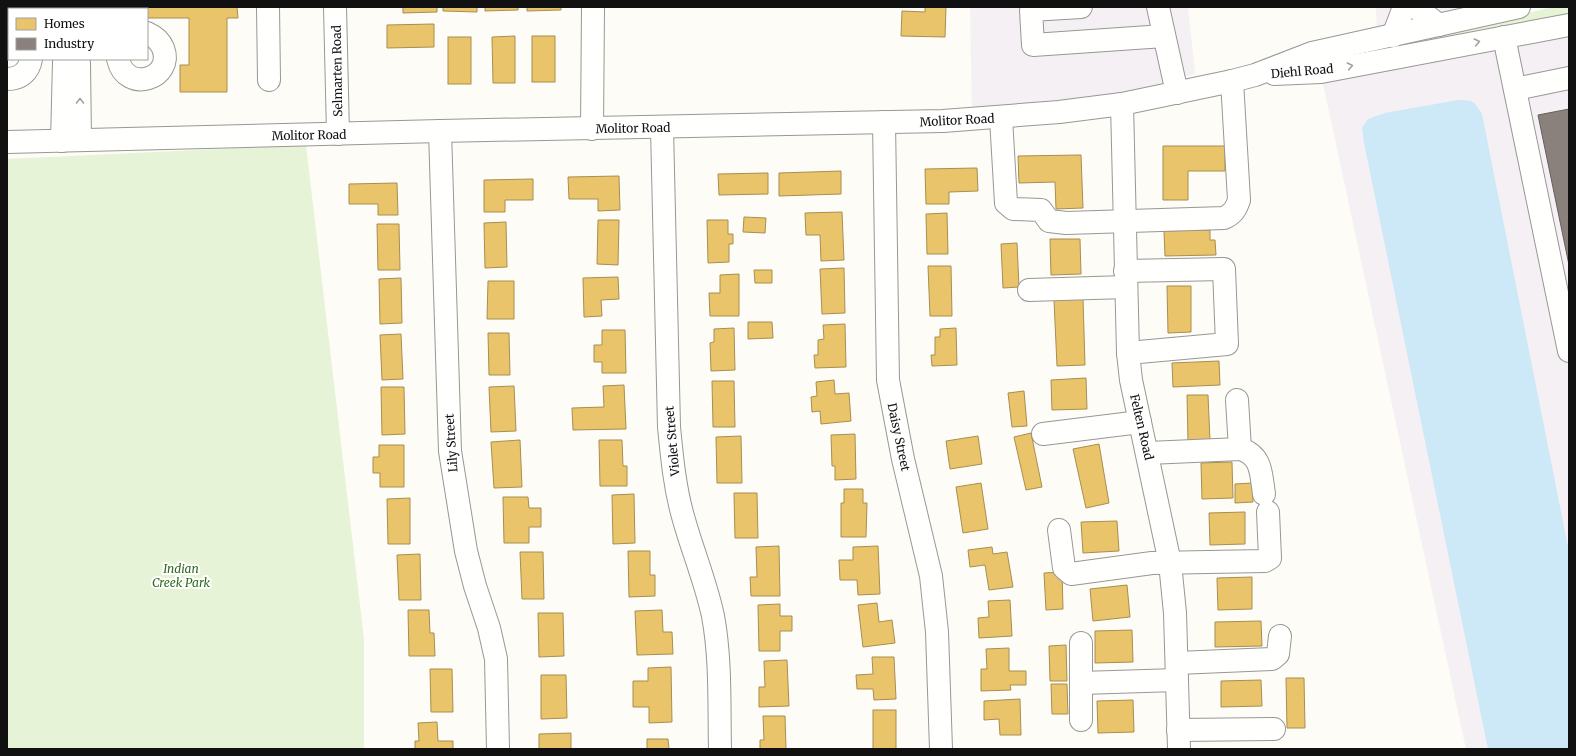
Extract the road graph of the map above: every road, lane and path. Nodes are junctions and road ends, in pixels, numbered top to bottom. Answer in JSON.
{"nodes":[{"id":1,"x":268,"y":7,"type":"edge"},
{"id":2,"x":335,"y":7,"type":"edge"},
{"id":3,"x":593,"y":7,"type":"edge"},
{"id":4,"x":1081,"y":7,"type":"edge"},
{"id":5,"x":1158,"y":7,"type":"edge"},
{"id":6,"x":1404,"y":7,"type":"edge"},
{"id":7,"x":1415,"y":7,"type":"edge"},
{"id":8,"x":1519,"y":7,"type":"edge"},
{"id":9,"x":1438,"y":25,"type":"junction"},
{"id":10,"x":1569,"y":25,"type":"edge"},
{"id":11,"x":148,"y":34,"type":"edge"},
{"id":12,"x":1164,"y":36,"type":"junction"},
{"id":13,"x":1393,"y":36,"type":"junction"},
{"id":14,"x":1504,"y":37,"type":"junction"},
{"id":15,"x":31,"y":60,"type":"edge"},
{"id":16,"x":66,"y":60,"type":"edge"},
{"id":17,"x":76,"y":60,"type":"edge"},
{"id":18,"x":118,"y":60,"type":"edge"},
{"id":19,"x":1255,"y":75,"type":"junction"},
{"id":20,"x":1569,"y":78,"type":"edge"},
{"id":21,"x":7,"y":80,"type":"edge"},
{"id":22,"x":269,"y":80,"type":"dead end"},
{"id":23,"x":1232,"y":80,"type":"junction"},
{"id":24,"x":1515,"y":89,"type":"junction"},
{"id":25,"x":1177,"y":93,"type":"junction"},
{"id":26,"x":1122,"y":104,"type":"junction"},
{"id":27,"x":1001,"y":118,"type":"junction"},
{"id":28,"x":884,"y":122,"type":"junction"},
{"id":29,"x":662,"y":128,"type":"junction"},
{"id":30,"x":592,"y":129,"type":"junction"},
{"id":31,"x":440,"y":131,"type":"junction"},
{"id":32,"x":338,"y":134,"type":"junction"},
{"id":33,"x":71,"y":140,"type":"junction"},
{"id":34,"x":7,"y":142,"type":"edge"},
{"id":35,"x":1124,"y":221,"type":"junction"},
{"id":36,"x":1126,"y":279,"type":"junction"},
{"id":37,"x":1029,"y":290,"type":"dead end"},
{"id":38,"x":1569,"y":351,"type":"edge"},
{"id":39,"x":1128,"y":353,"type":"junction"},
{"id":40,"x":1237,"y":400,"type":"dead end"},
{"id":41,"x":1140,"y":422,"type":"junction"},
{"id":42,"x":1043,"y":434,"type":"dead end"},
{"id":43,"x":1240,"y":448,"type":"junction"},
{"id":44,"x":1148,"y":453,"type":"junction"},
{"id":45,"x":1059,"y":530,"type":"dead end"},
{"id":46,"x":1170,"y":563,"type":"junction"},
{"id":47,"x":1280,"y":636,"type":"dead end"},
{"id":48,"x":1081,"y":643,"type":"dead end"},
{"id":49,"x":1177,"y":671,"type":"junction"},
{"id":50,"x":1081,"y":683,"type":"junction"},
{"id":51,"x":1081,"y":720,"type":"dead end"},
{"id":52,"x":1274,"y":729,"type":"dead end"},
{"id":53,"x":1178,"y":740,"type":"edge"},
{"id":54,"x":498,"y":749,"type":"edge"},
{"id":55,"x":720,"y":749,"type":"edge"},
{"id":56,"x":941,"y":749,"type":"edge"}],
"edges":[{"from":1,"to":22,"type":"street"},
{"from":2,"to":32,"type":"street","name":"Selmarten Road"},
{"from":3,"to":30,"type":"street"},
{"from":4,"to":12,"type":"street"},
{"from":5,"to":12,"type":"street"},
{"from":6,"to":13,"type":"street"},
{"from":7,"to":9,"type":"street"},
{"from":8,"to":9,"type":"street","name":"Diehl Road"},
{"from":9,"to":13,"type":"street","name":"Diehl Road"},
{"from":10,"to":14,"type":"street","name":"Diehl Road"},
{"from":11,"to":18,"type":"street"},
{"from":12,"to":25,"type":"street"},
{"from":13,"to":19,"type":"street","name":"Diehl Road"},
{"from":19,"to":14,"type":"street","name":"Diehl Road","one_way":true},
{"from":14,"to":24,"type":"street"},
{"from":15,"to":21,"type":"street"},
{"from":16,"to":33,"type":"street"},
{"from":33,"to":17,"type":"street","one_way":true},
{"from":19,"to":23,"type":"street","name":"Molitor Road"},
{"from":20,"to":24,"type":"street"},
{"from":23,"to":25,"type":"street","name":"Molitor Road"},
{"from":23,"to":35,"type":"street"},
{"from":24,"to":38,"type":"street"},
{"from":25,"to":26,"type":"street","name":"Molitor Road"},
{"from":26,"to":27,"type":"street","name":"Molitor Road"},
{"from":26,"to":35,"type":"street","name":"Felten Road"},
{"from":27,"to":28,"type":"street","name":"Molitor Road"},
{"from":27,"to":35,"type":"street"},
{"from":28,"to":29,"type":"street","name":"Molitor Road"},
{"from":28,"to":56,"type":"street","name":"Daisy Street"},
{"from":29,"to":30,"type":"street","name":"Molitor Road"},
{"from":29,"to":55,"type":"street","name":"Violet Street"},
{"from":30,"to":31,"type":"street","name":"Molitor Road"},
{"from":31,"to":32,"type":"street","name":"Molitor Road"},
{"from":31,"to":54,"type":"street","name":"Lily Street"},
{"from":32,"to":33,"type":"street","name":"Molitor Road"},
{"from":33,"to":34,"type":"street","name":"Molitor Road"},
{"from":35,"to":36,"type":"street","name":"Felten Road"},
{"from":36,"to":37,"type":"street"},
{"from":36,"to":39,"type":"street","name":"Felten Road"},
{"from":36,"to":39,"type":"street"},
{"from":39,"to":41,"type":"street","name":"Felten Road"},
{"from":40,"to":43,"type":"street"},
{"from":41,"to":42,"type":"street"},
{"from":41,"to":44,"type":"street","name":"Felten Road"},
{"from":43,"to":44,"type":"street"},
{"from":43,"to":46,"type":"street"},
{"from":44,"to":46,"type":"street","name":"Felten Road"},
{"from":45,"to":46,"type":"street"},
{"from":46,"to":49,"type":"street","name":"Felten Road"},
{"from":47,"to":49,"type":"street"},
{"from":48,"to":50,"type":"street"},
{"from":49,"to":50,"type":"street"},
{"from":49,"to":53,"type":"street","name":"Felten Road"},
{"from":50,"to":51,"type":"street"},
{"from":52,"to":53,"type":"street"}]}
